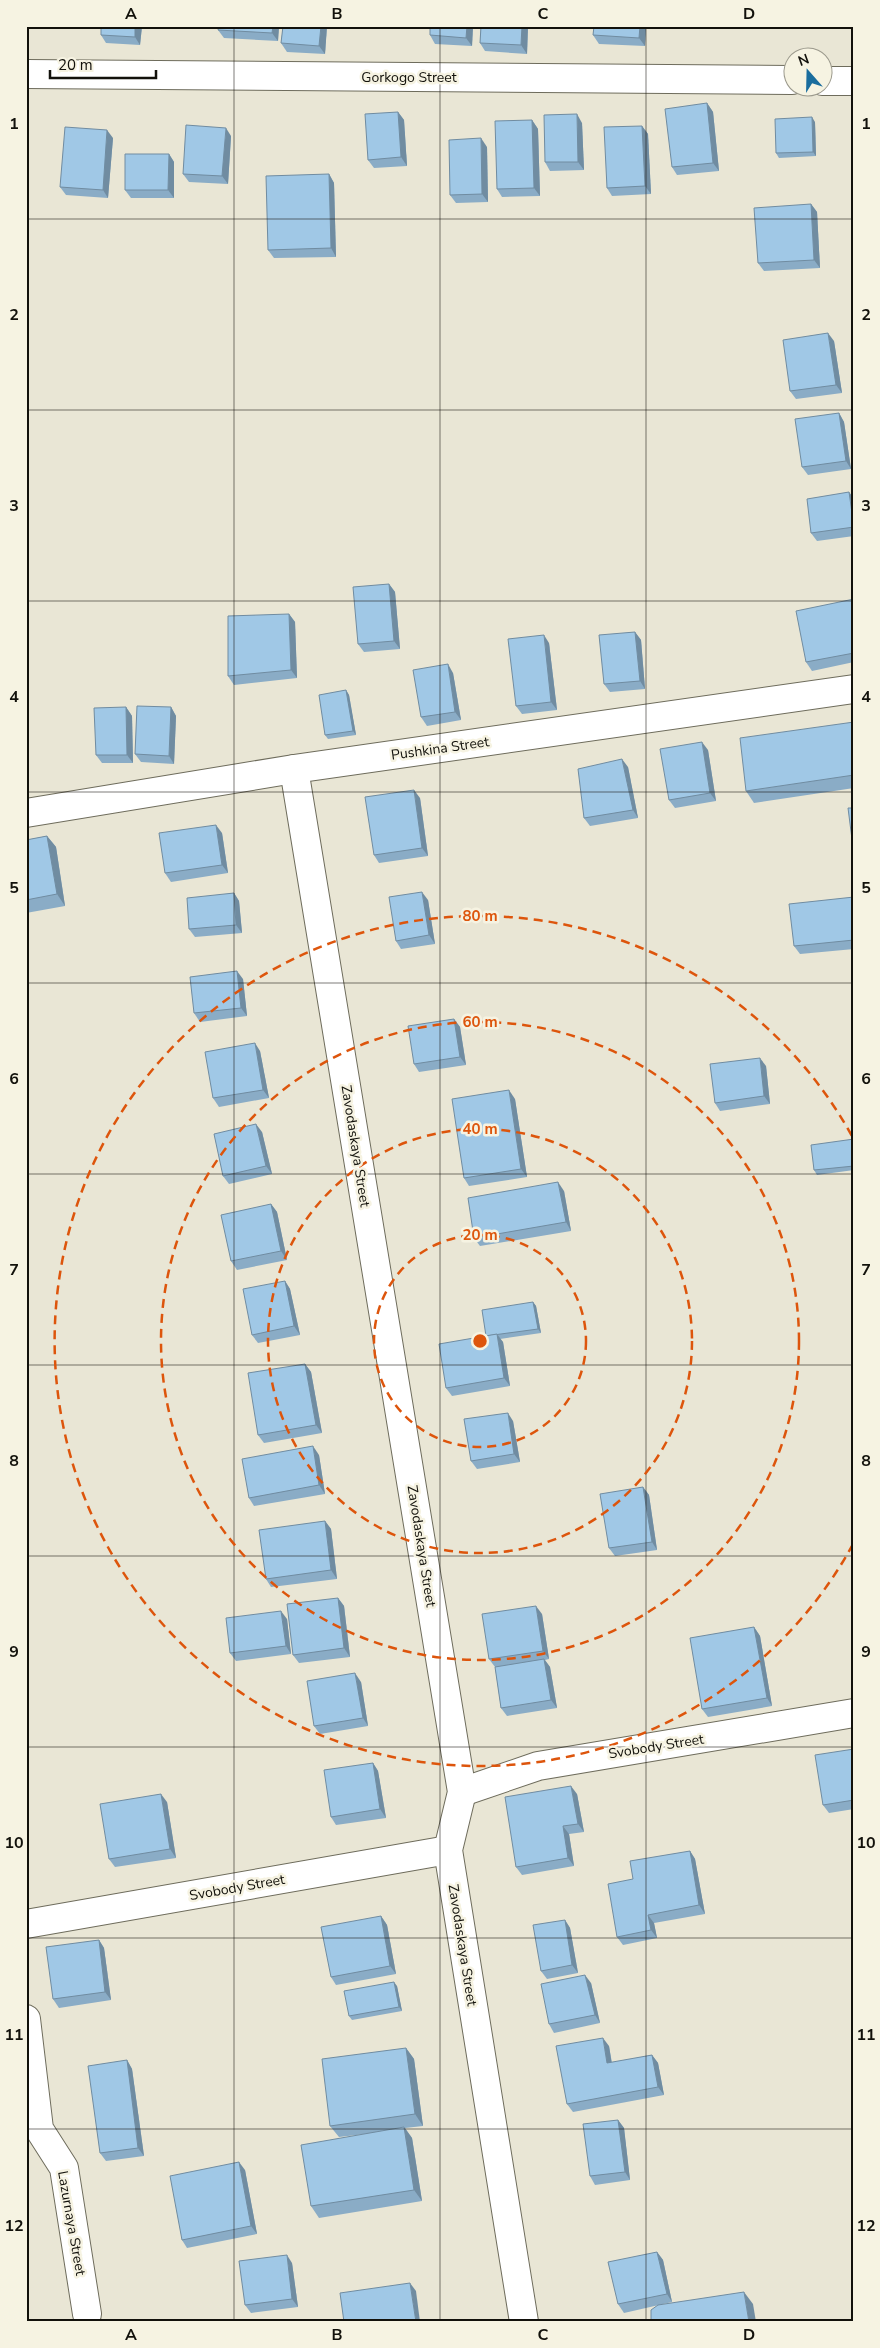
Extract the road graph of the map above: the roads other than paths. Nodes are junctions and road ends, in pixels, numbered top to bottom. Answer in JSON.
{"nodes":[{"id":1,"x":26,"y":74,"type":"edge"},
{"id":2,"x":782,"y":80,"type":"edge"},
{"id":3,"x":832,"y":81,"type":"edge"},
{"id":4,"x":854,"y":81,"type":"edge"},
{"id":5,"x":854,"y":689,"type":"edge"},
{"id":6,"x":294,"y":769,"type":"junction"},
{"id":7,"x":26,"y":813,"type":"edge"},
{"id":8,"x":854,"y":1713,"type":"edge"},
{"id":9,"x":462,"y":1792,"type":"junction"},
{"id":10,"x":448,"y":1850,"type":"junction"},
{"id":11,"x":26,"y":1924,"type":"edge"},
{"id":12,"x":26,"y":2019,"type":"edge"},
{"id":13,"x":87,"y":2314,"type":"dead end"},
{"id":14,"x":524,"y":2322,"type":"edge"}],
"edges":[{"from":1,"to":2,"type":"street","name":"Gorkogo Street"},
{"from":3,"to":4,"type":"street"},
{"from":5,"to":6,"type":"street","name":"Pushkina Street"},
{"from":6,"to":7,"type":"street","name":"Pushkina Street"},
{"from":6,"to":9,"type":"street","name":"Zavodaskaya Street"},
{"from":8,"to":9,"type":"street","name":"Svobody Street"},
{"from":9,"to":10,"type":"street","name":"Zavodaskaya Street"},
{"from":10,"to":11,"type":"street","name":"Svobody Street"},
{"from":10,"to":14,"type":"street","name":"Zavodaskaya Street"},
{"from":12,"to":13,"type":"street","name":"Lazurnaya Street"}]}
